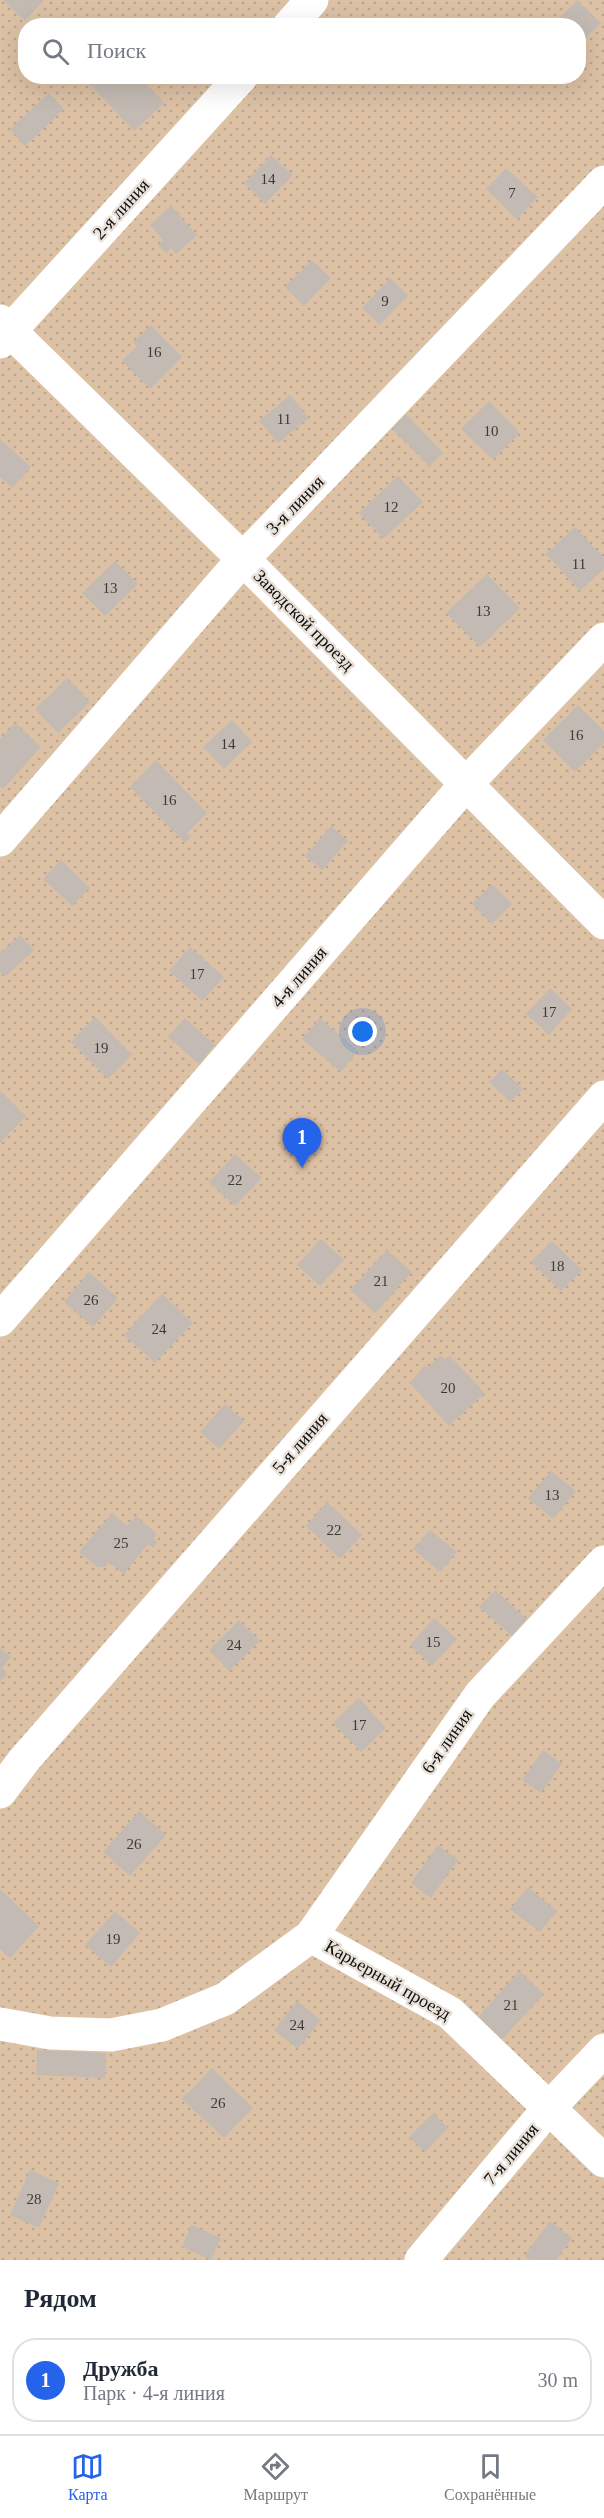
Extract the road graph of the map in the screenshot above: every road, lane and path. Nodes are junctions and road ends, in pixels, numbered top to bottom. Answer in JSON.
{"nodes":[{"id":1,"x":312,"y":0,"type":"edge"},
{"id":2,"x":296,"y":18,"type":"edge"},
{"id":3,"x":235,"y":84,"type":"edge"},
{"id":4,"x":604,"y":182,"type":"edge"},
{"id":5,"x":3,"y":331,"type":"edge"},
{"id":6,"x":243,"y":560,"type":"junction"},
{"id":7,"x":604,"y":639,"type":"edge"},
{"id":8,"x":466,"y":784,"type":"junction"},
{"id":9,"x":0,"y":840,"type":"edge"},
{"id":10,"x":604,"y":923,"type":"edge"},
{"id":11,"x":604,"y":1097,"type":"edge"},
{"id":12,"x":0,"y":1320,"type":"edge"},
{"id":13,"x":604,"y":1562,"type":"edge"},
{"id":14,"x":0,"y":1792,"type":"edge"},
{"id":15,"x":311,"y":1936,"type":"junction"},
{"id":16,"x":0,"y":2024,"type":"edge"},
{"id":17,"x":604,"y":2050,"type":"edge"},
{"id":18,"x":548,"y":2109,"type":"junction"},
{"id":19,"x":604,"y":2161,"type":"edge"},
{"id":20,"x":421,"y":2260,"type":"edge"}],
"edges":[{"from":1,"to":2,"type":"street"},
{"from":3,"to":5,"type":"street","name":"2-я линия"},
{"from":4,"to":6,"type":"street","name":"3-я линия"},
{"from":5,"to":6,"type":"street","name":"Заводской проезд"},
{"from":6,"to":8,"type":"street","name":"Заводской проезд"},
{"from":6,"to":9,"type":"street","name":"3-я линия"},
{"from":7,"to":8,"type":"street","name":"4-я линия"},
{"from":8,"to":10,"type":"street","name":"Заводской проезд"},
{"from":8,"to":12,"type":"street","name":"4-я линия"},
{"from":11,"to":14,"type":"street","name":"5-я линия"},
{"from":13,"to":15,"type":"street","name":"6-я линия"},
{"from":15,"to":16,"type":"street","name":"Карьерный проезд"},
{"from":15,"to":18,"type":"street","name":"Карьерный проезд"},
{"from":17,"to":18,"type":"street","name":"7-я линия"},
{"from":18,"to":19,"type":"street","name":"Карьерный проезд"},
{"from":18,"to":20,"type":"street","name":"7-я линия"}]}
